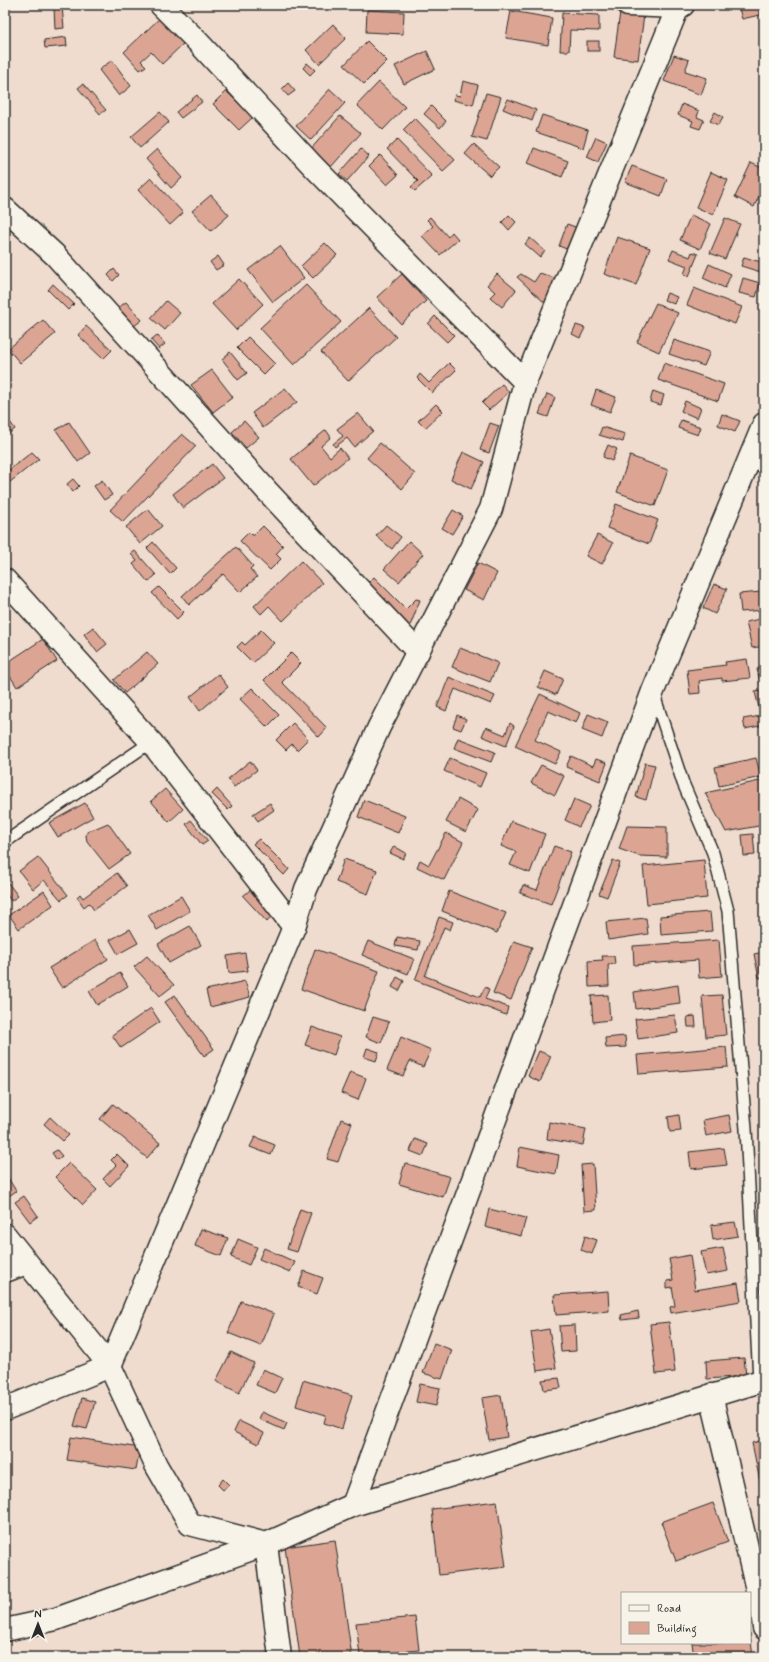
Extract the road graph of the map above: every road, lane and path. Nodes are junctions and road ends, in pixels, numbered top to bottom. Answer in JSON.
{"nodes":[{"id":1,"x":160,"y":5,"type":"edge"},
{"id":2,"x":628,"y":5,"type":"edge"},
{"id":3,"x":680,"y":6,"type":"edge"},
{"id":4,"x":5,"y":209,"type":"edge"},
{"id":5,"x":525,"y":382,"type":"junction"},
{"id":6,"x":764,"y":424,"type":"edge"},
{"id":7,"x":5,"y":580,"type":"edge"},
{"id":8,"x":418,"y":652,"type":"junction"},
{"id":9,"x":653,"y":691,"type":"junction"},
{"id":10,"x":151,"y":742,"type":"junction"},
{"id":11,"x":5,"y":842,"type":"edge"},
{"id":12,"x":294,"y":927,"type":"junction"},
{"id":13,"x":5,"y":1235,"type":"edge"},
{"id":14,"x":27,"y":1263,"type":"junction"},
{"id":15,"x":5,"y":1271,"type":"edge"},
{"id":16,"x":110,"y":1366,"type":"junction"},
{"id":17,"x":761,"y":1380,"type":"edge"},
{"id":18,"x":711,"y":1395,"type":"junction"},
{"id":19,"x":5,"y":1409,"type":"edge"},
{"id":20,"x":353,"y":1505,"type":"junction"},
{"id":21,"x":266,"y":1544,"type":"junction"},
{"id":22,"x":761,"y":1594,"type":"edge"},
{"id":23,"x":764,"y":1628,"type":"edge"},
{"id":24,"x":5,"y":1630,"type":"edge"},
{"id":25,"x":280,"y":1657,"type":"edge"}],
"edges":[{"from":1,"to":5,"type":"street"},
{"from":2,"to":3,"type":"street"},
{"from":3,"to":5,"type":"street"},
{"from":4,"to":8,"type":"street"},
{"from":5,"to":8,"type":"street"},
{"from":6,"to":9,"type":"street"},
{"from":7,"to":10,"type":"street"},
{"from":8,"to":12,"type":"street"},
{"from":9,"to":17,"type":"lane"},
{"from":9,"to":20,"type":"street"},
{"from":10,"to":11,"type":"lane"},
{"from":10,"to":12,"type":"street"},
{"from":12,"to":16,"type":"street"},
{"from":13,"to":14,"type":"street"},
{"from":14,"to":15,"type":"street"},
{"from":14,"to":16,"type":"street"},
{"from":16,"to":19,"type":"street"},
{"from":16,"to":21,"type":"street"},
{"from":17,"to":18,"type":"street"},
{"from":18,"to":20,"type":"street"},
{"from":18,"to":22,"type":"street"},
{"from":20,"to":21,"type":"street"},
{"from":21,"to":24,"type":"street"},
{"from":21,"to":25,"type":"street"},
{"from":22,"to":23,"type":"street"}]}
